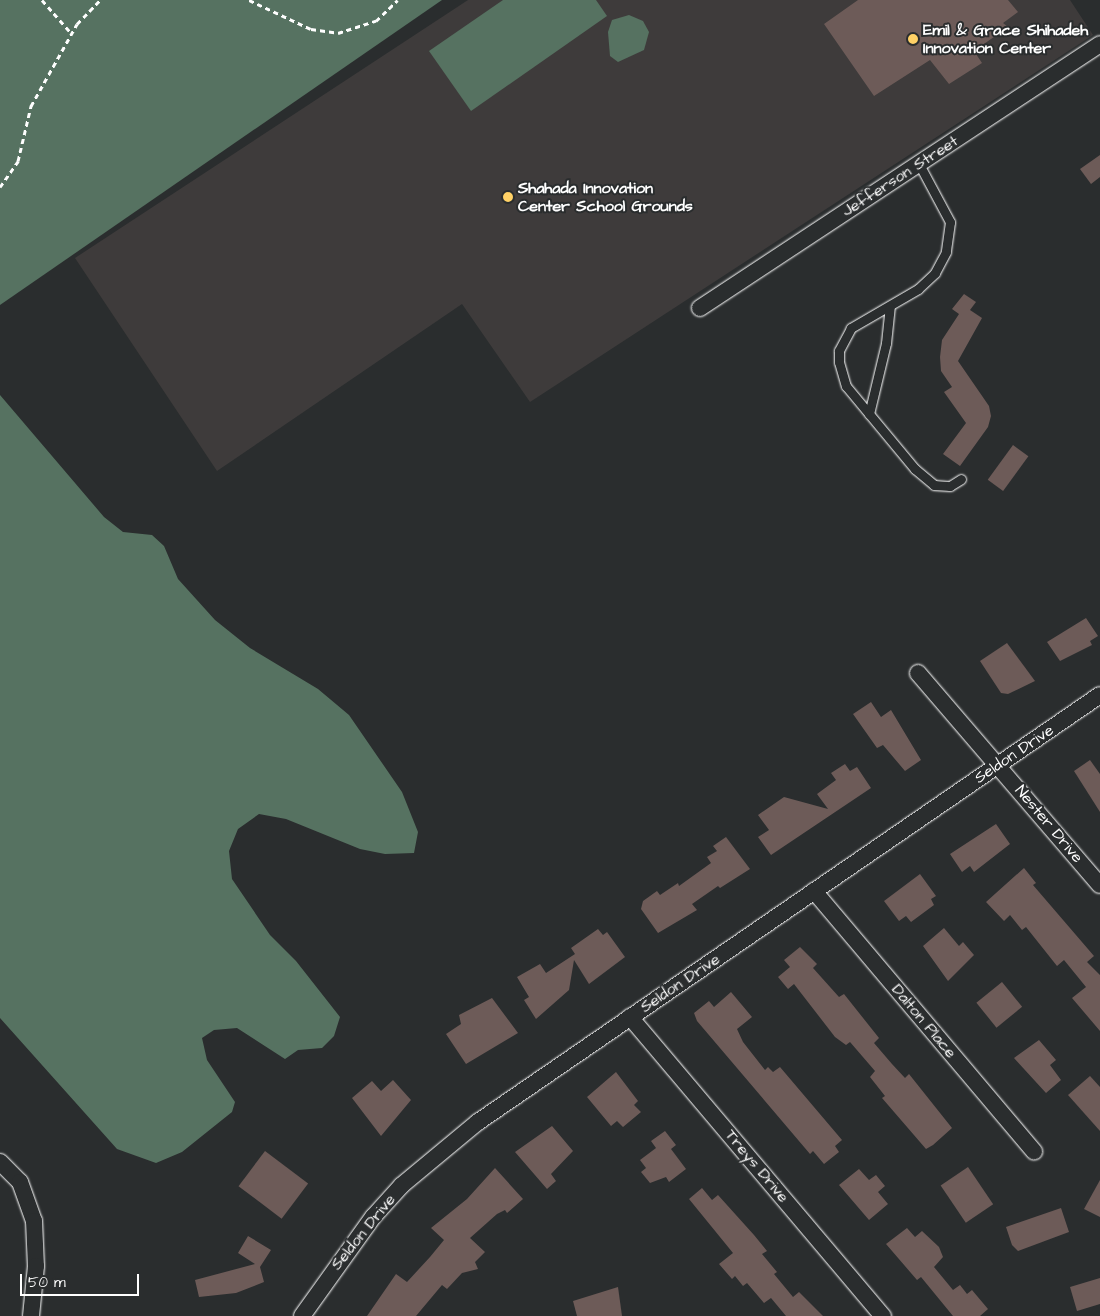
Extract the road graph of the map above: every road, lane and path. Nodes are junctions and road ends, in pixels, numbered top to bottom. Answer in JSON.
{"nodes":[{"id":1,"x":42,"y":0,"type":"edge"},
{"id":2,"x":100,"y":0,"type":"edge"},
{"id":3,"x":249,"y":0,"type":"edge"},
{"id":4,"x":398,"y":0,"type":"edge"},
{"id":5,"x":72,"y":34,"type":"junction"},
{"id":6,"x":1100,"y":44,"type":"edge"},
{"id":7,"x":919,"y":164,"type":"junction"},
{"id":8,"x":0,"y":187,"type":"edge"},
{"id":9,"x":890,"y":307,"type":"junction"},
{"id":10,"x":700,"y":308,"type":"dead end"},
{"id":11,"x":869,"y":414,"type":"junction"},
{"id":12,"x":961,"y":479,"type":"dead end"},
{"id":13,"x":918,"y":673,"type":"dead end"},
{"id":14,"x":1100,"y":695,"type":"edge"},
{"id":15,"x":998,"y":763,"type":"junction"},
{"id":16,"x":1100,"y":885,"type":"edge"},
{"id":17,"x":814,"y":891,"type":"junction"},
{"id":18,"x":630,"y":1016,"type":"junction"},
{"id":19,"x":1034,"y":1151,"type":"dead end"},
{"id":20,"x":0,"y":1162,"type":"edge"},
{"id":21,"x":31,"y":1316,"type":"edge"},
{"id":22,"x":302,"y":1316,"type":"edge"},
{"id":23,"x":883,"y":1316,"type":"edge"}],
"edges":[{"from":1,"to":5,"type":"path"},
{"from":2,"to":5,"type":"path"},
{"from":3,"to":4,"type":"path"},
{"from":5,"to":8,"type":"path"},
{"from":6,"to":7,"type":"street","name":"Jefferson Street"},
{"from":7,"to":9,"type":"lane"},
{"from":7,"to":10,"type":"street","name":"Jefferson Street"},
{"from":9,"to":11,"type":"lane"},
{"from":9,"to":11,"type":"lane"},
{"from":11,"to":12,"type":"lane"},
{"from":13,"to":15,"type":"street","name":"Nester Drive"},
{"from":14,"to":15,"type":"street","name":"Seldon Drive"},
{"from":15,"to":16,"type":"street","name":"Nester Drive"},
{"from":15,"to":17,"type":"street","name":"Seldon Drive"},
{"from":17,"to":18,"type":"street","name":"Seldon Drive"},
{"from":17,"to":19,"type":"street","name":"Dalton Place"},
{"from":18,"to":22,"type":"street","name":"Seldon Drive"},
{"from":18,"to":23,"type":"street","name":"Treys Drive"},
{"from":20,"to":21,"type":"street"}]}
